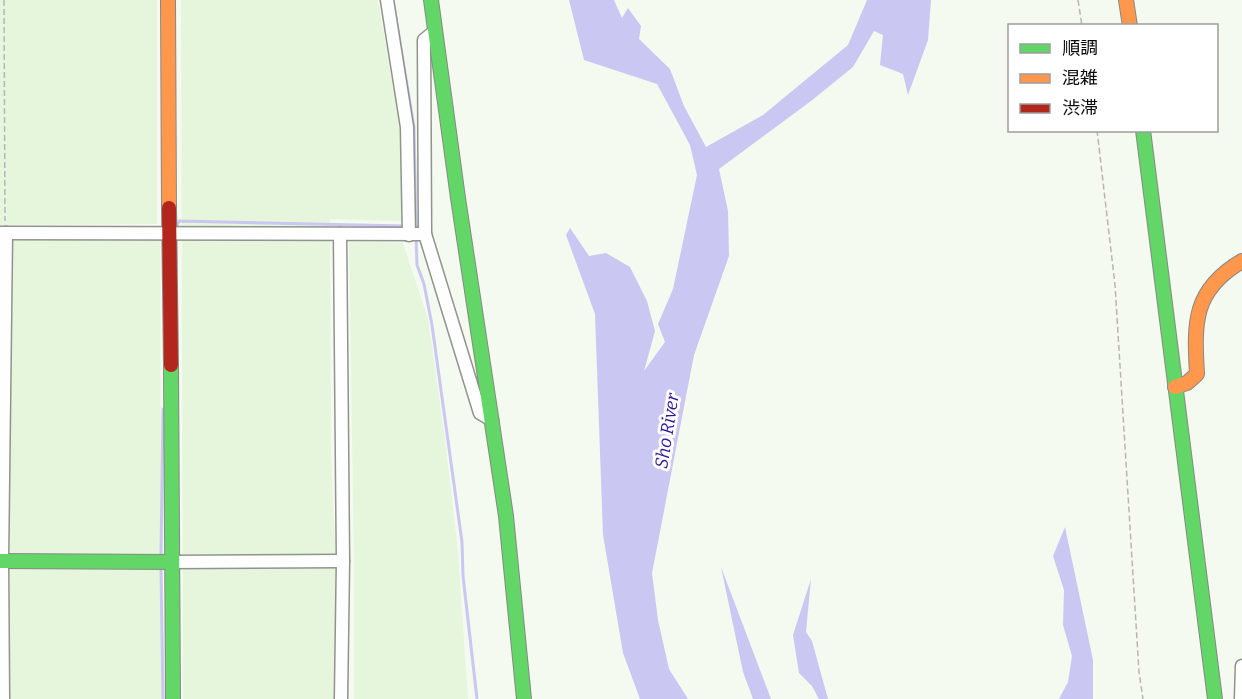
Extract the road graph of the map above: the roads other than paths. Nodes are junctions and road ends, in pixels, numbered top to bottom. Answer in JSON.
{"nodes":[{"id":1,"x":168,"y":0,"type":"edge"},
{"id":2,"x":387,"y":0,"type":"edge"},
{"id":3,"x":431,"y":0,"type":"edge"},
{"id":4,"x":1126,"y":0,"type":"edge"},
{"id":5,"x":1130,"y":24,"type":"edge"},
{"id":6,"x":435,"y":31,"type":"junction"},
{"id":7,"x":1143,"y":132,"type":"edge"},
{"id":8,"x":3,"y":233,"type":"edge"},
{"id":9,"x":169,"y":233,"type":"junction"},
{"id":10,"x":340,"y":234,"type":"junction"},
{"id":11,"x":425,"y":234,"type":"junction"},
{"id":12,"x":409,"y":235,"type":"junction"},
{"id":13,"x":1242,"y":261,"type":"edge"},
{"id":14,"x":1175,"y":387,"type":"junction"},
{"id":15,"x":492,"y":420,"type":"junction"},
{"id":16,"x":1,"y":561,"type":"edge"},
{"id":17,"x":343,"y":561,"type":"junction"},
{"id":18,"x":172,"y":562,"type":"junction"},
{"id":19,"x":1242,"y":666,"type":"edge"},
{"id":20,"x":3,"y":699,"type":"edge"},
{"id":21,"x":173,"y":699,"type":"edge"},
{"id":22,"x":341,"y":699,"type":"edge"},
{"id":23,"x":524,"y":699,"type":"edge"},
{"id":24,"x":1215,"y":699,"type":"edge"},
{"id":25,"x":1241,"y":699,"type":"edge"}],
"edges":[{"from":1,"to":9,"type":"street"},
{"from":2,"to":12,"type":"street"},
{"from":3,"to":6,"type":"street"},
{"from":4,"to":5,"type":"street"},
{"from":6,"to":11,"type":"street"},
{"from":6,"to":15,"type":"street"},
{"from":7,"to":14,"type":"street"},
{"from":8,"to":9,"type":"street"},
{"from":8,"to":16,"type":"street"},
{"from":9,"to":10,"type":"street"},
{"from":9,"to":18,"type":"street"},
{"from":10,"to":12,"type":"street"},
{"from":10,"to":17,"type":"street"},
{"from":11,"to":12,"type":"street"},
{"from":11,"to":15,"type":"street"},
{"from":13,"to":14,"type":"street"},
{"from":14,"to":24,"type":"street"},
{"from":15,"to":23,"type":"street"},
{"from":16,"to":18,"type":"street"},
{"from":16,"to":20,"type":"street"},
{"from":17,"to":18,"type":"street"},
{"from":17,"to":22,"type":"street"},
{"from":18,"to":21,"type":"street"},
{"from":19,"to":25,"type":"street"}]}
